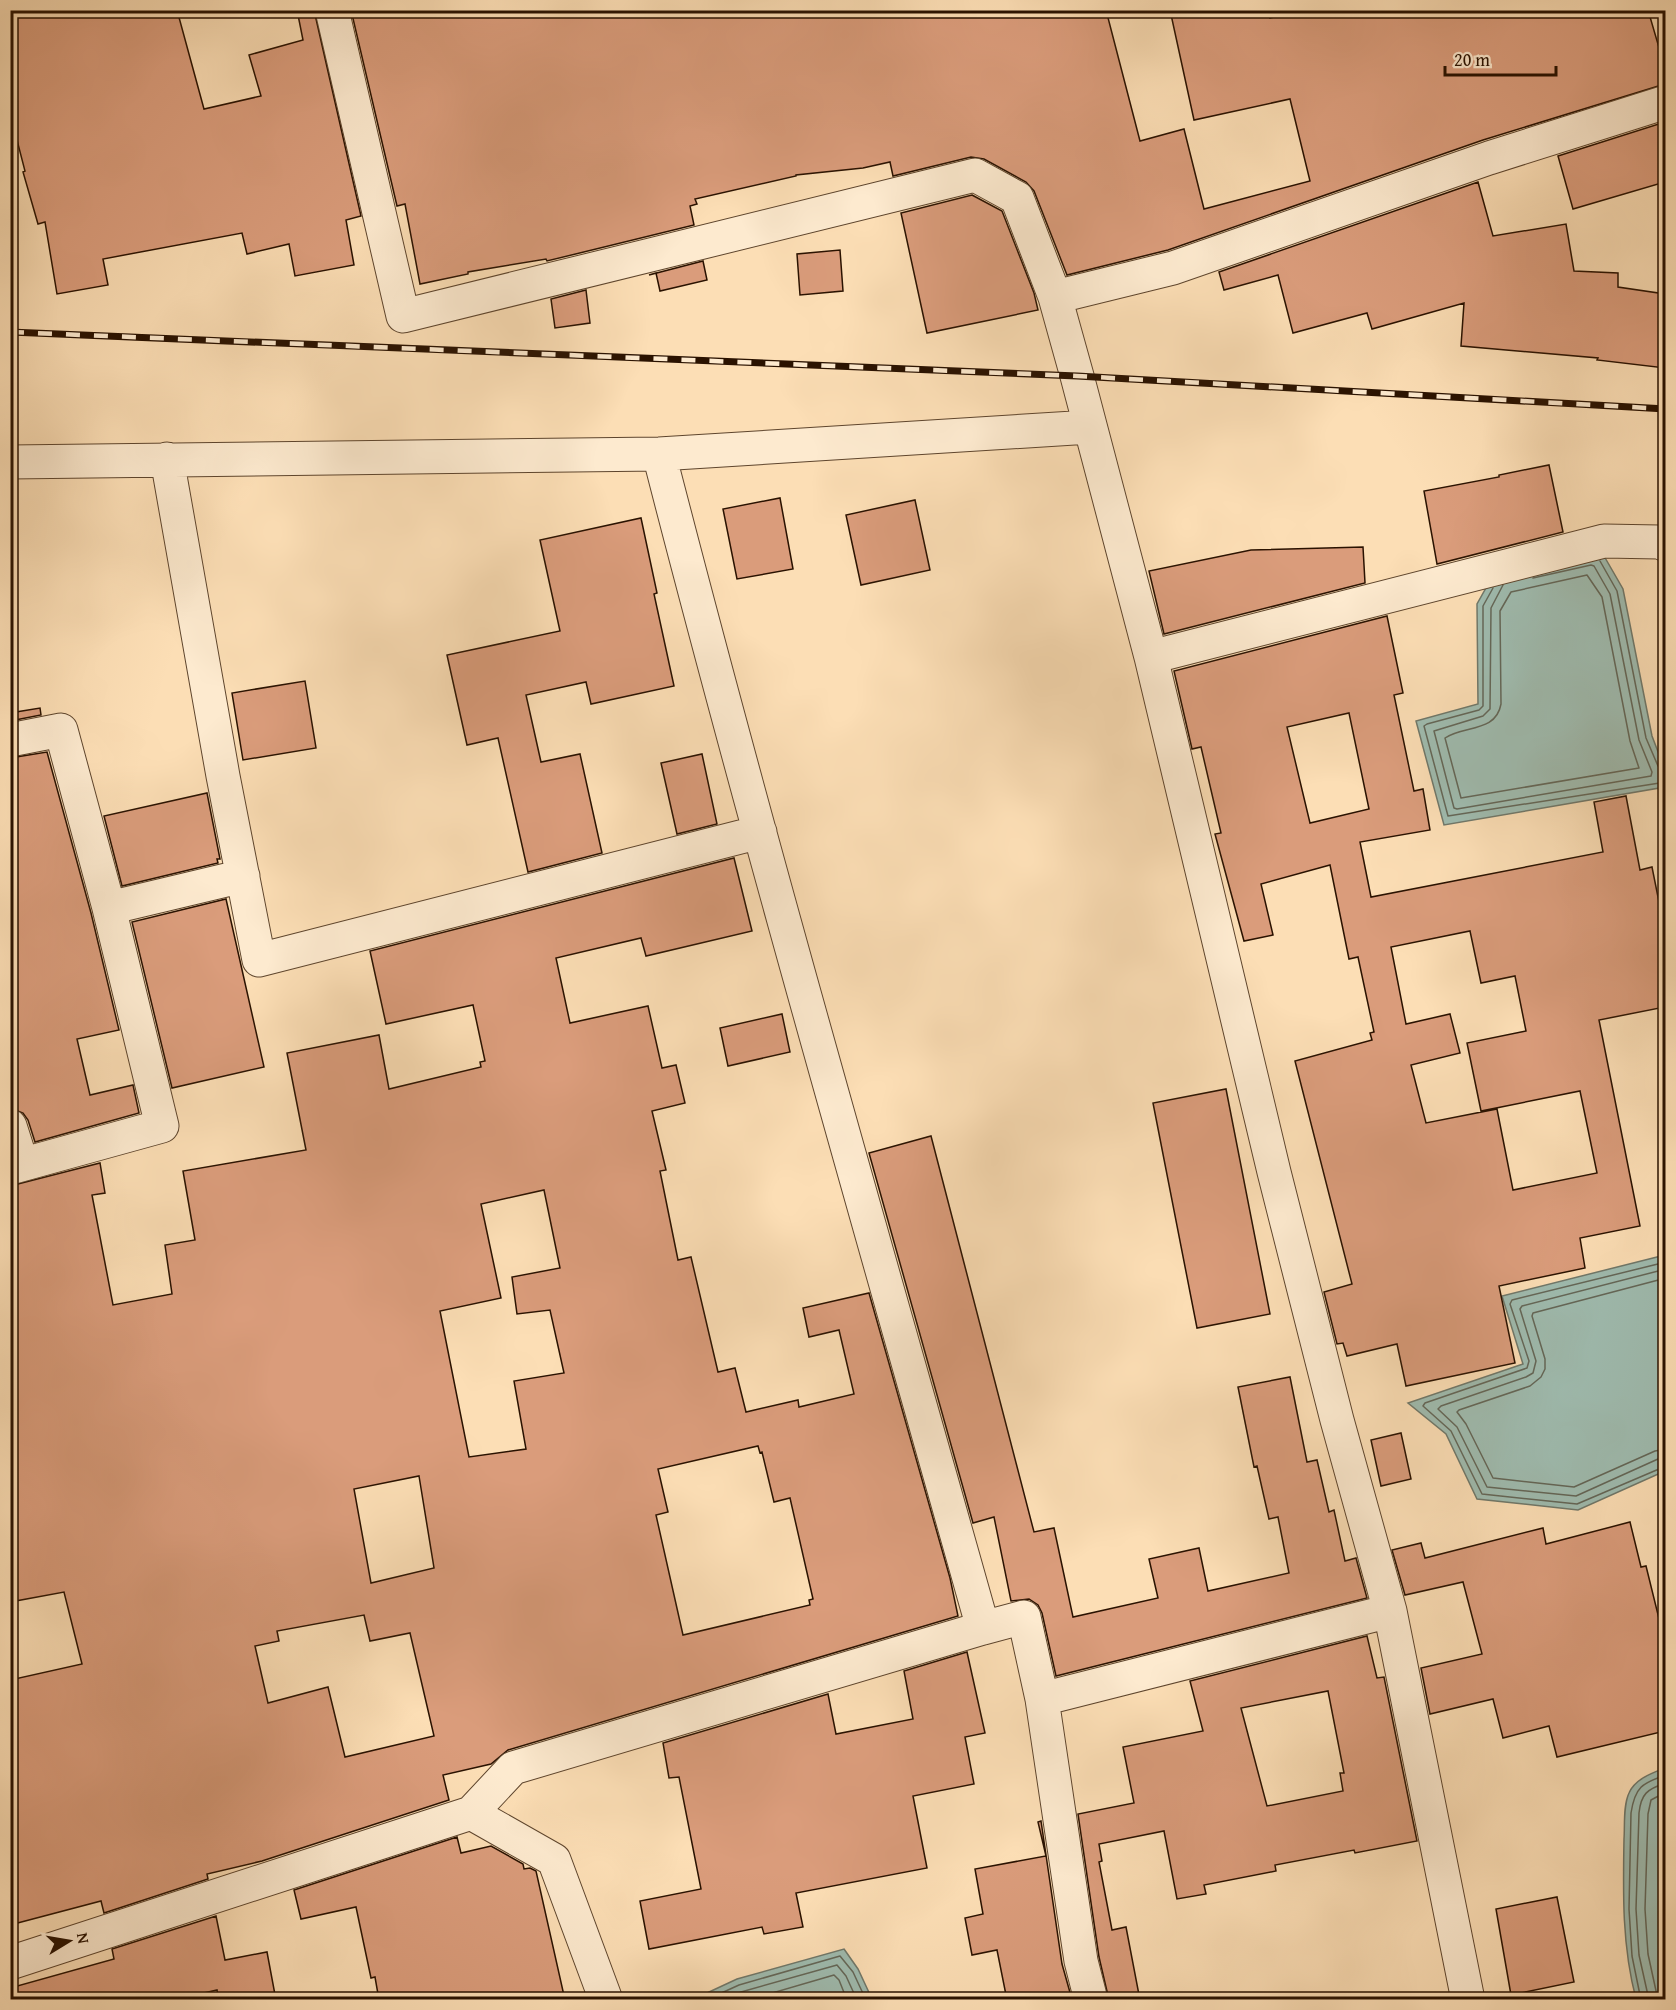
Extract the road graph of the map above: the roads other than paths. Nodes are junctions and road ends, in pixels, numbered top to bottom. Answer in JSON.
{"nodes":[{"id":1,"x":332,"y":10,"type":"edge"},
{"id":2,"x":1665,"y":102,"type":"edge"},
{"id":3,"x":1055,"y":297,"type":"junction"},
{"id":4,"x":1090,"y":427,"type":"junction"},
{"id":5,"x":659,"y":454,"type":"junction"},
{"id":6,"x":167,"y":459,"type":"junction"},
{"id":7,"x":10,"y":462,"type":"edge"},
{"id":8,"x":1665,"y":545,"type":"edge"},
{"id":9,"x":1151,"y":657,"type":"junction"},
{"id":10,"x":10,"y":740,"type":"edge"},
{"id":11,"x":760,"y":832,"type":"junction"},
{"id":12,"x":243,"y":876,"type":"junction"},
{"id":13,"x":109,"y":908,"type":"junction"},
{"id":14,"x":10,"y":1126,"type":"edge"},
{"id":15,"x":16,"y":1166,"type":"edge"},
{"id":16,"x":1390,"y":1611,"type":"junction"},
{"id":17,"x":983,"y":1628,"type":"junction"},
{"id":18,"x":1042,"y":1699,"type":"junction"},
{"id":19,"x":471,"y":1813,"type":"junction"},
{"id":20,"x":10,"y":1963,"type":"edge"},
{"id":21,"x":606,"y":2000,"type":"edge"},
{"id":22,"x":1091,"y":2000,"type":"edge"},
{"id":23,"x":1468,"y":2000,"type":"edge"}],
"edges":[{"from":1,"to":3,"type":"street"},
{"from":2,"to":3,"type":"street"},
{"from":3,"to":4,"type":"street"},
{"from":4,"to":5,"type":"street"},
{"from":4,"to":9,"type":"street"},
{"from":5,"to":6,"type":"street"},
{"from":5,"to":11,"type":"street"},
{"from":6,"to":7,"type":"street"},
{"from":6,"to":12,"type":"street"},
{"from":8,"to":9,"type":"street"},
{"from":9,"to":16,"type":"street"},
{"from":10,"to":13,"type":"street"},
{"from":11,"to":12,"type":"street"},
{"from":11,"to":17,"type":"street"},
{"from":12,"to":13,"type":"street"},
{"from":13,"to":15,"type":"street"},
{"from":14,"to":15,"type":"street"},
{"from":16,"to":18,"type":"street"},
{"from":16,"to":23,"type":"street"},
{"from":17,"to":18,"type":"street"},
{"from":17,"to":19,"type":"street"},
{"from":18,"to":22,"type":"street"},
{"from":19,"to":20,"type":"street"},
{"from":19,"to":21,"type":"street"}]}
